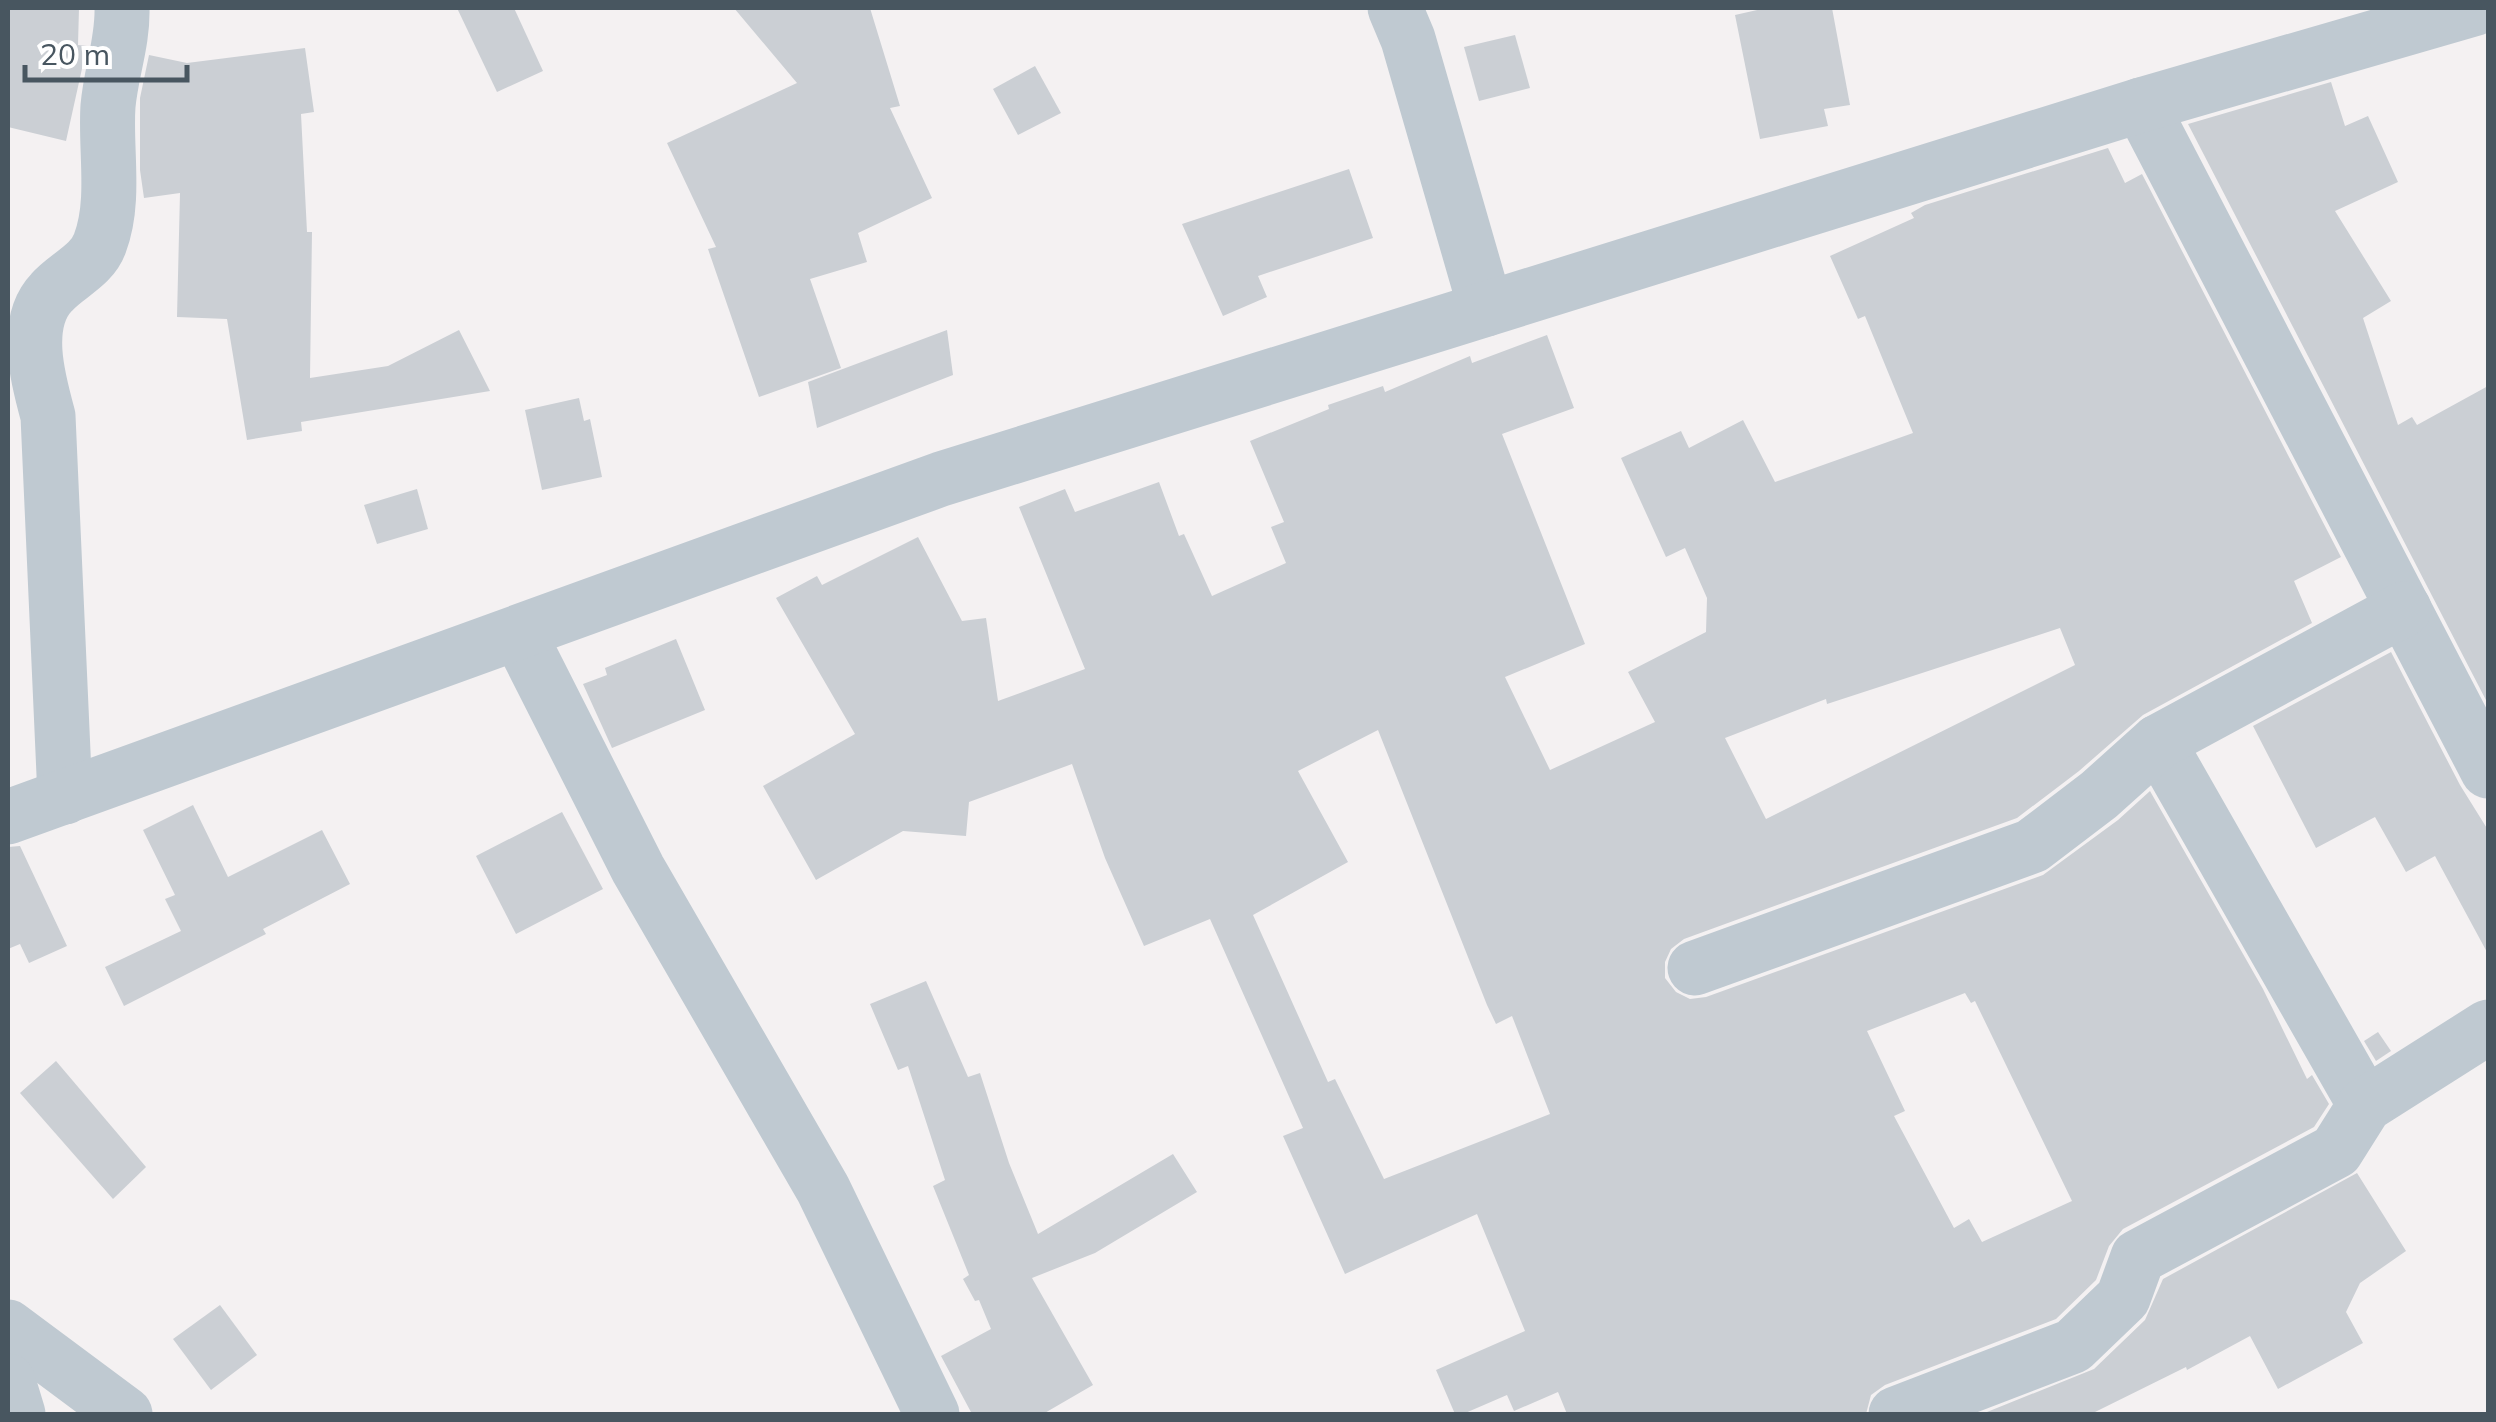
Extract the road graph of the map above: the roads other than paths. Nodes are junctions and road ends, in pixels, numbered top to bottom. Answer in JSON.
{"nodes":[{"id":1,"x":122,"y":8,"type":"edge"},
{"id":2,"x":1395,"y":8,"type":"edge"},
{"id":3,"x":2476,"y":8,"type":"edge"},
{"id":4,"x":2142,"y":104,"type":"junction"},
{"id":5,"x":1486,"y":309,"type":"junction"},
{"id":6,"x":2404,"y":609,"type":"junction"},
{"id":7,"x":519,"y":634,"type":"junction"},
{"id":8,"x":2158,"y":742,"type":"junction"},
{"id":9,"x":2488,"y":771,"type":"edge"},
{"id":10,"x":66,"y":797,"type":"junction"},
{"id":11,"x":8,"y":817,"type":"edge"},
{"id":12,"x":1695,"y":968,"type":"dead end"},
{"id":13,"x":2488,"y":1026,"type":"edge"},
{"id":14,"x":2365,"y":1105,"type":"junction"},
{"id":15,"x":8,"y":1327,"type":"edge"},
{"id":16,"x":8,"y":1381,"type":"edge"},
{"id":17,"x":18,"y":1414,"type":"edge"},
{"id":18,"x":125,"y":1414,"type":"edge"},
{"id":19,"x":932,"y":1414,"type":"edge"},
{"id":20,"x":1896,"y":1414,"type":"edge"}],
"edges":[{"from":1,"to":10,"type":"street"},
{"from":2,"to":5,"type":"street"},
{"from":3,"to":4,"type":"street"},
{"from":4,"to":5,"type":"street"},
{"from":4,"to":6,"type":"street"},
{"from":5,"to":7,"type":"street"},
{"from":6,"to":8,"type":"street"},
{"from":6,"to":9,"type":"street"},
{"from":7,"to":10,"type":"street"},
{"from":7,"to":19,"type":"street"},
{"from":8,"to":12,"type":"street"},
{"from":8,"to":14,"type":"street"},
{"from":10,"to":11,"type":"street"},
{"from":13,"to":14,"type":"street"},
{"from":14,"to":20,"type":"street"},
{"from":15,"to":18,"type":"street"},
{"from":16,"to":17,"type":"street"}]}
